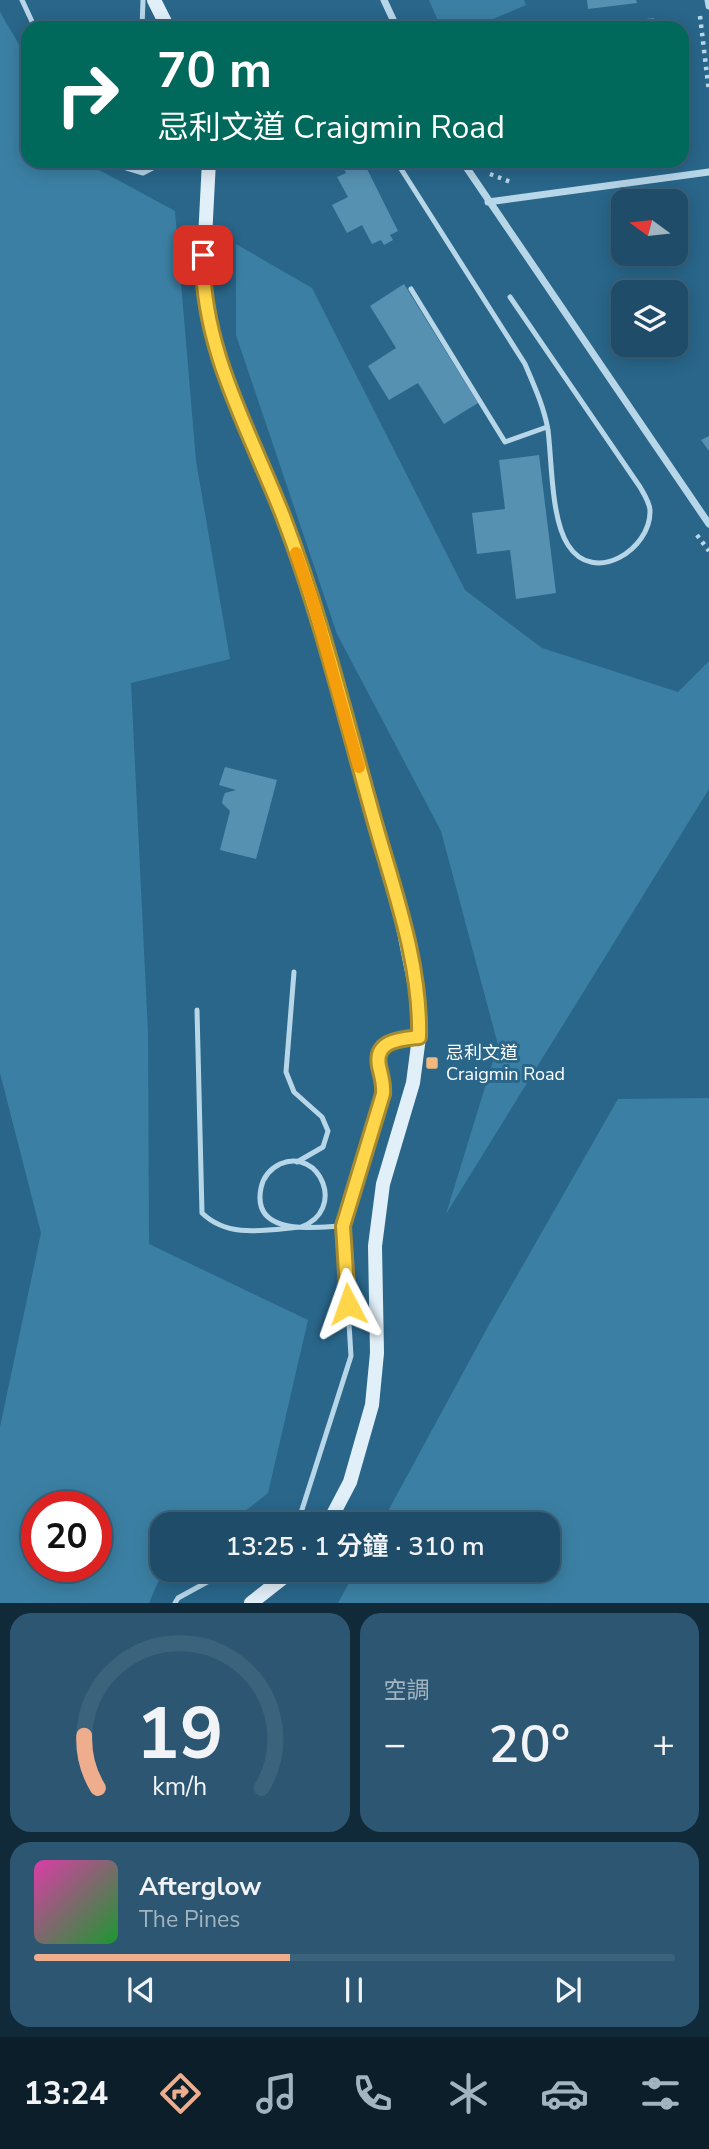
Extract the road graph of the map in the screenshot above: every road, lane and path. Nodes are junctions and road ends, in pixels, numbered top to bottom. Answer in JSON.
{"nodes":[{"id":1,"x":22,"y":0,"type":"edge"},
{"id":2,"x":143,"y":0,"type":"edge"},
{"id":3,"x":154,"y":0,"type":"edge"},
{"id":4,"x":384,"y":0,"type":"edge"},
{"id":5,"x":708,"y":0,"type":"edge"},
{"id":6,"x":709,"y":6,"type":"edge"},
{"id":7,"x":700,"y":13,"type":"dead end"},
{"id":8,"x":32,"y":21,"type":"edge"},
{"id":9,"x":142,"y":21,"type":"edge"},
{"id":10,"x":164,"y":21,"type":"edge"},
{"id":11,"x":394,"y":21,"type":"edge"},
{"id":12,"x":709,"y":92,"type":"edge"},
{"id":13,"x":127,"y":168,"type":"edge"},
{"id":14,"x":153,"y":168,"type":"edge"},
{"id":15,"x":209,"y":168,"type":"edge"},
{"id":16,"x":402,"y":168,"type":"edge"},
{"id":17,"x":466,"y":168,"type":"edge"},
{"id":18,"x":709,"y":172,"type":"edge"},
{"id":19,"x":488,"y":202,"type":"junction"},
{"id":20,"x":411,"y":289,"type":"dead end"},
{"id":21,"x":510,"y":297,"type":"dead end"},
{"id":22,"x":547,"y":427,"type":"junction"},
{"id":23,"x":709,"y":524,"type":"edge"},
{"id":24,"x":294,"y":972,"type":"dead end"},
{"id":25,"x":197,"y":1010,"type":"dead end"},
{"id":26,"x":419,"y":1037,"type":"junction"},
{"id":27,"x":297,"y":1162,"type":"junction"},
{"id":28,"x":343,"y":1226,"type":"junction"},
{"id":29,"x":301,"y":1512,"type":"edge"},
{"id":30,"x":334,"y":1512,"type":"edge"},
{"id":31,"x":207,"y":1582,"type":"edge"},
{"id":32,"x":278,"y":1582,"type":"edge"},
{"id":33,"x":175,"y":1603,"type":"edge"},
{"id":34,"x":251,"y":1603,"type":"edge"}],
"edges":[{"from":1,"to":8,"type":"lane"},
{"from":2,"to":9,"type":"lane"},
{"from":3,"to":10,"type":"main road"},
{"from":4,"to":11,"type":"street"},
{"from":5,"to":6,"type":"street"},
{"from":7,"to":12,"type":"path"},
{"from":13,"to":14,"type":"lane"},
{"from":15,"to":26,"type":"main road"},
{"from":16,"to":22,"type":"lane"},
{"from":17,"to":19,"type":"street"},
{"from":18,"to":19,"type":"street"},
{"from":19,"to":23,"type":"street"},
{"from":20,"to":22,"type":"lane"},
{"from":21,"to":22,"type":"lane"},
{"from":24,"to":27,"type":"lane"},
{"from":25,"to":27,"type":"lane"},
{"from":26,"to":28,"type":"street"},
{"from":26,"to":30,"type":"main road"},
{"from":27,"to":28,"type":"lane"},
{"from":28,"to":29,"type":"lane"},
{"from":31,"to":33,"type":"lane"},
{"from":32,"to":34,"type":"main road"}]}
